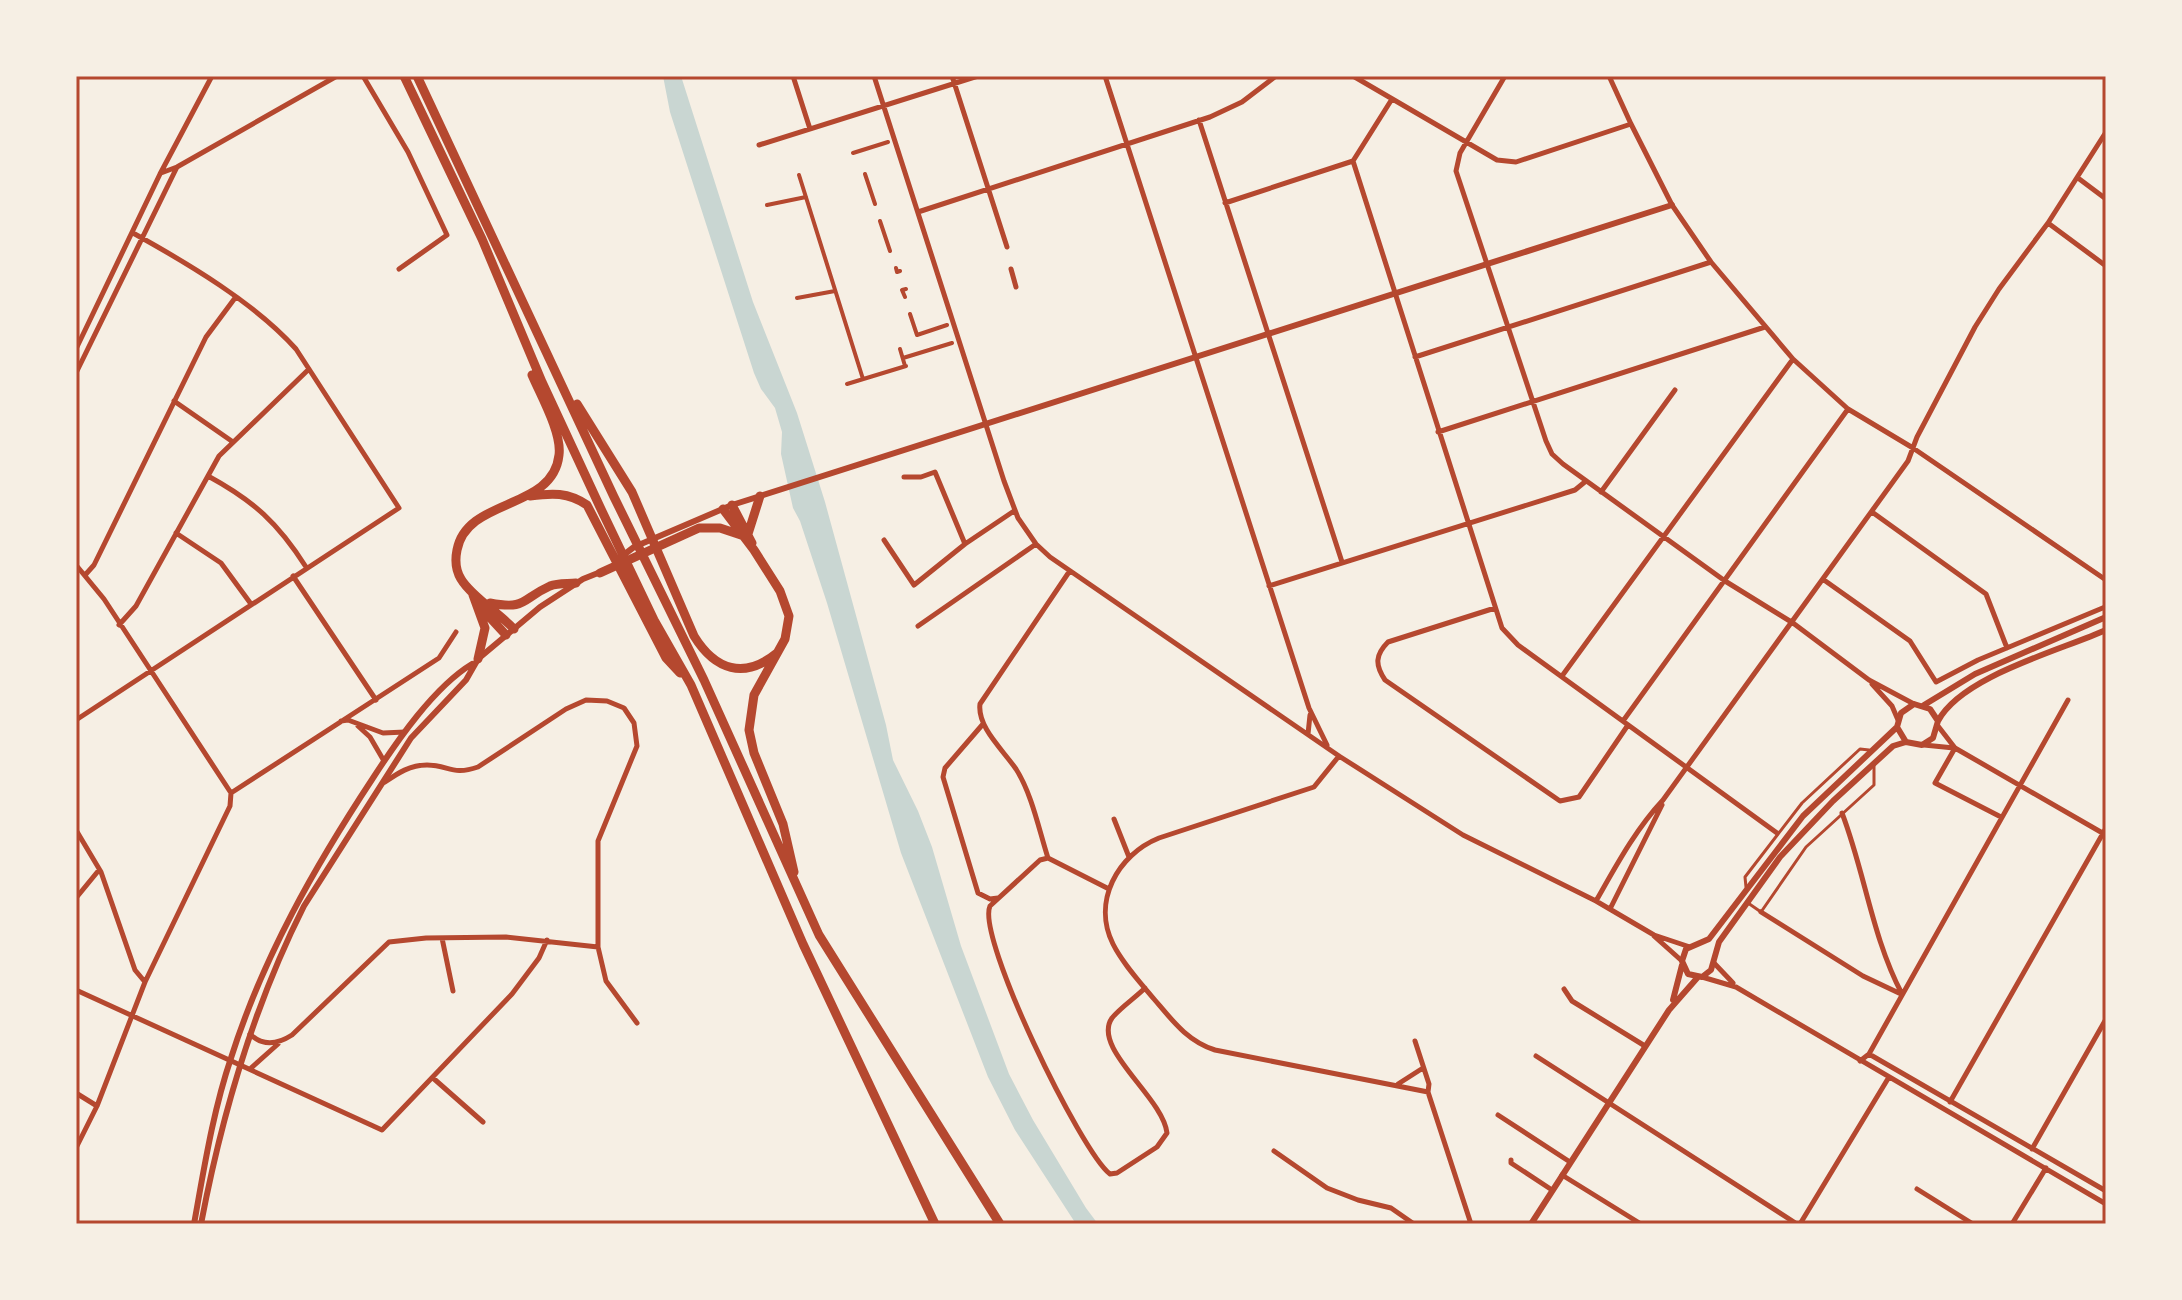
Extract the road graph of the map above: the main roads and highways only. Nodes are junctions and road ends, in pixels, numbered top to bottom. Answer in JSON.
{"nodes":[{"id":1,"x":402,"y":76,"type":"edge"},
{"id":2,"x":419,"y":76,"type":"edge"},
{"id":3,"x":509,"y":299,"type":"junction"},
{"id":4,"x":561,"y":383,"type":"junction"},
{"id":5,"x":761,"y":495,"type":"road end"},
{"id":6,"x":527,"y":497,"type":"junction"},
{"id":7,"x":728,"y":507,"type":"road end"},
{"id":8,"x":745,"y":534,"type":"junction"},
{"id":9,"x":600,"y":573,"type":"road end"},
{"id":10,"x":576,"y":583,"type":"road end"},
{"id":11,"x":482,"y":604,"type":"junction"},
{"id":12,"x":510,"y":632,"type":"road end"},
{"id":13,"x":779,"y":650,"type":"junction"},
{"id":14,"x":477,"y":661,"type":"road end"},
{"id":15,"x":691,"y":685,"type":"junction"},
{"id":16,"x":798,"y":891,"type":"junction"},
{"id":17,"x":935,"y":1224,"type":"edge"},
{"id":18,"x":1000,"y":1224,"type":"edge"}],
"edges":[{"from":1,"to":3,"type":"highway"},
{"from":2,"to":4,"type":"highway"},
{"from":3,"to":6,"type":"highway"},
{"from":3,"to":15,"type":"highway"},
{"from":4,"to":13,"type":"highway"},
{"from":4,"to":16,"type":"highway"},
{"from":5,"to":8,"type":"highway"},
{"from":6,"to":11,"type":"highway"},
{"from":6,"to":15,"type":"highway"},
{"from":7,"to":8,"type":"highway"},
{"from":8,"to":9,"type":"highway"},
{"from":8,"to":13,"type":"highway"},
{"from":10,"to":11,"type":"highway"},
{"from":11,"to":12,"type":"highway"},
{"from":11,"to":14,"type":"highway"},
{"from":13,"to":16,"type":"highway"},
{"from":15,"to":17,"type":"highway"},
{"from":16,"to":18,"type":"highway"}]}
